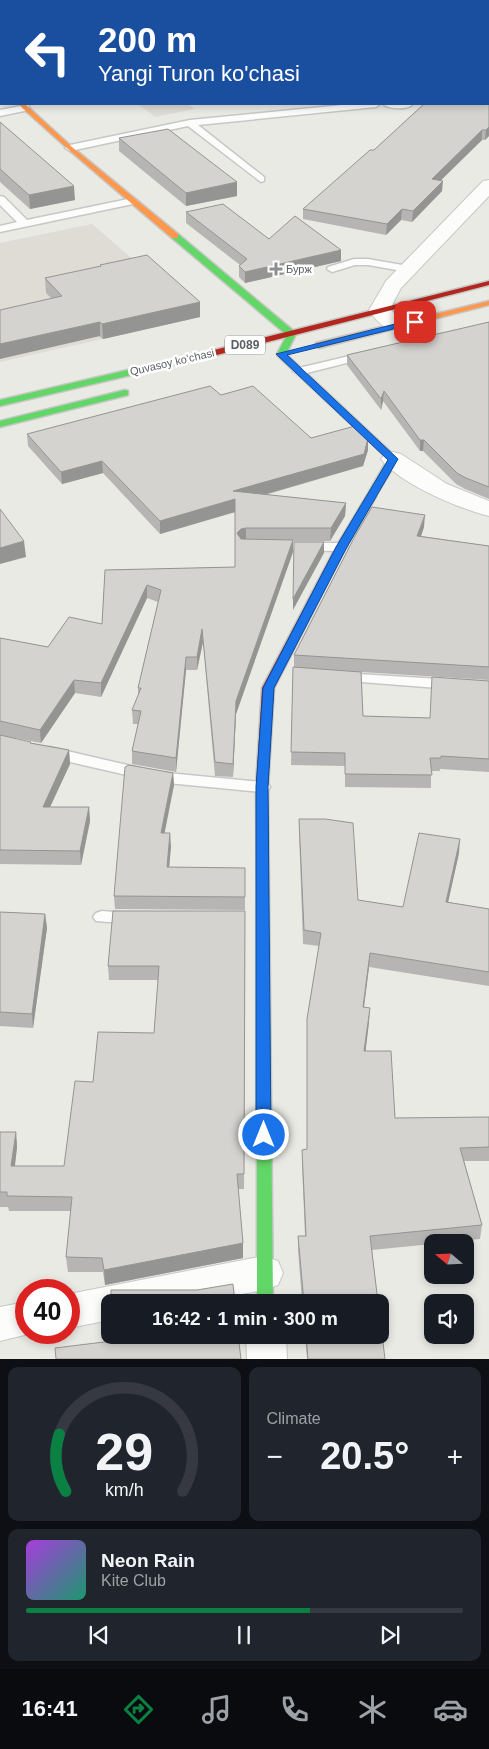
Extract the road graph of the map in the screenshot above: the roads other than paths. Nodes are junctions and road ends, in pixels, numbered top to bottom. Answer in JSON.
{"nodes":[{"id":1,"x":366,"y":105,"type":"edge"},
{"id":2,"x":23,"y":106,"type":"edge"},
{"id":3,"x":0,"y":112,"type":"edge"},
{"id":4,"x":190,"y":123,"type":"junction"},
{"id":5,"x":70,"y":148,"type":"junction"},
{"id":6,"x":260,"y":179,"type":"dead end"},
{"id":7,"x":489,"y":185,"type":"edge"},
{"id":8,"x":0,"y":199,"type":"edge"},
{"id":9,"x":133,"y":202,"type":"junction"},
{"id":10,"x":26,"y":225,"type":"junction"},
{"id":11,"x":0,"y":229,"type":"edge"},
{"id":12,"x":332,"y":269,"type":"edge"},
{"id":13,"x":408,"y":270,"type":"junction"},
{"id":14,"x":489,"y":283,"type":"edge"},
{"id":15,"x":489,"y":303,"type":"edge"},
{"id":16,"x":379,"y":310,"type":"junction"},
{"id":17,"x":396,"y":326,"type":"junction"},
{"id":18,"x":292,"y":334,"type":"junction"},
{"id":19,"x":375,"y":353,"type":"edge"},
{"id":20,"x":276,"y":356,"type":"junction"},
{"id":21,"x":299,"y":371,"type":"junction"},
{"id":22,"x":136,"y":390,"type":"dead end"},
{"id":23,"x":0,"y":403,"type":"edge"},
{"id":24,"x":0,"y":424,"type":"edge"},
{"id":25,"x":394,"y":459,"type":"junction"},
{"id":26,"x":489,"y":509,"type":"edge"},
{"id":27,"x":256,"y":547,"type":"edge"},
{"id":28,"x":342,"y":547,"type":"junction"},
{"id":29,"x":275,"y":673,"type":"junction"},
{"id":30,"x":294,"y":674,"type":"edge"},
{"id":31,"x":324,"y":676,"type":"edge"},
{"id":32,"x":489,"y":687,"type":"edge"},
{"id":33,"x":36,"y":749,"type":"edge"},
{"id":34,"x":262,"y":787,"type":"junction"},
{"id":35,"x":102,"y":917,"type":"dead end"},
{"id":36,"x":150,"y":918,"type":"edge"},
{"id":37,"x":245,"y":918,"type":"edge"},
{"id":38,"x":264,"y":918,"type":"junction"},
{"id":39,"x":264,"y":1288,"type":"edge"},
{"id":40,"x":202,"y":1294,"type":"edge"},
{"id":41,"x":101,"y":1305,"type":"edge"},
{"id":42,"x":80,"y":1309,"type":"edge"},
{"id":43,"x":15,"y":1321,"type":"edge"},
{"id":44,"x":0,"y":1324,"type":"edge"},
{"id":45,"x":266,"y":1344,"type":"edge"},
{"id":46,"x":267,"y":1359,"type":"edge"}],
"edges":[{"from":1,"to":4,"type":"lane"},
{"from":2,"to":3,"type":"lane"},
{"from":2,"to":5,"type":"street"},
{"from":4,"to":5,"type":"lane"},
{"from":4,"to":6,"type":"lane"},
{"from":5,"to":9,"type":"street"},
{"from":7,"to":13,"type":"street"},
{"from":8,"to":10,"type":"lane"},
{"from":9,"to":10,"type":"lane"},
{"from":9,"to":18,"type":"street"},
{"from":10,"to":11,"type":"lane"},
{"from":12,"to":13,"type":"lane"},
{"from":13,"to":16,"type":"street"},
{"from":14,"to":16,"type":"street","name":"Quvasoy koʻchasi","number":"D089"},
{"from":15,"to":17,"type":"street","number":"D089"},
{"from":16,"to":17,"type":"street"},
{"from":16,"to":18,"type":"street","name":"Quvasoy koʻchasi","number":"D089"},
{"from":17,"to":20,"type":"street","number":"D089"},
{"from":18,"to":20,"type":"street"},
{"from":18,"to":23,"type":"street","name":"Quvasoy koʻchasi","number":"D089"},
{"from":19,"to":21,"type":"lane"},
{"from":20,"to":21,"type":"street"},
{"from":21,"to":25,"type":"street"},
{"from":22,"to":24,"type":"street","name":"Quvasoy koʻchasi"},
{"from":25,"to":26,"type":"street"},
{"from":25,"to":28,"type":"street"},
{"from":27,"to":28,"type":"lane"},
{"from":28,"to":29,"type":"street"},
{"from":29,"to":30,"type":"lane"},
{"from":29,"to":34,"type":"street"},
{"from":31,"to":32,"type":"lane"},
{"from":33,"to":34,"type":"lane"},
{"from":34,"to":38,"type":"street"},
{"from":35,"to":36,"type":"lane"},
{"from":37,"to":38,"type":"lane"},
{"from":38,"to":39,"type":"street"},
{"from":39,"to":40,"type":"street"},
{"from":41,"to":42,"type":"street"},
{"from":43,"to":44,"type":"street"},
{"from":45,"to":46,"type":"street"}]}
